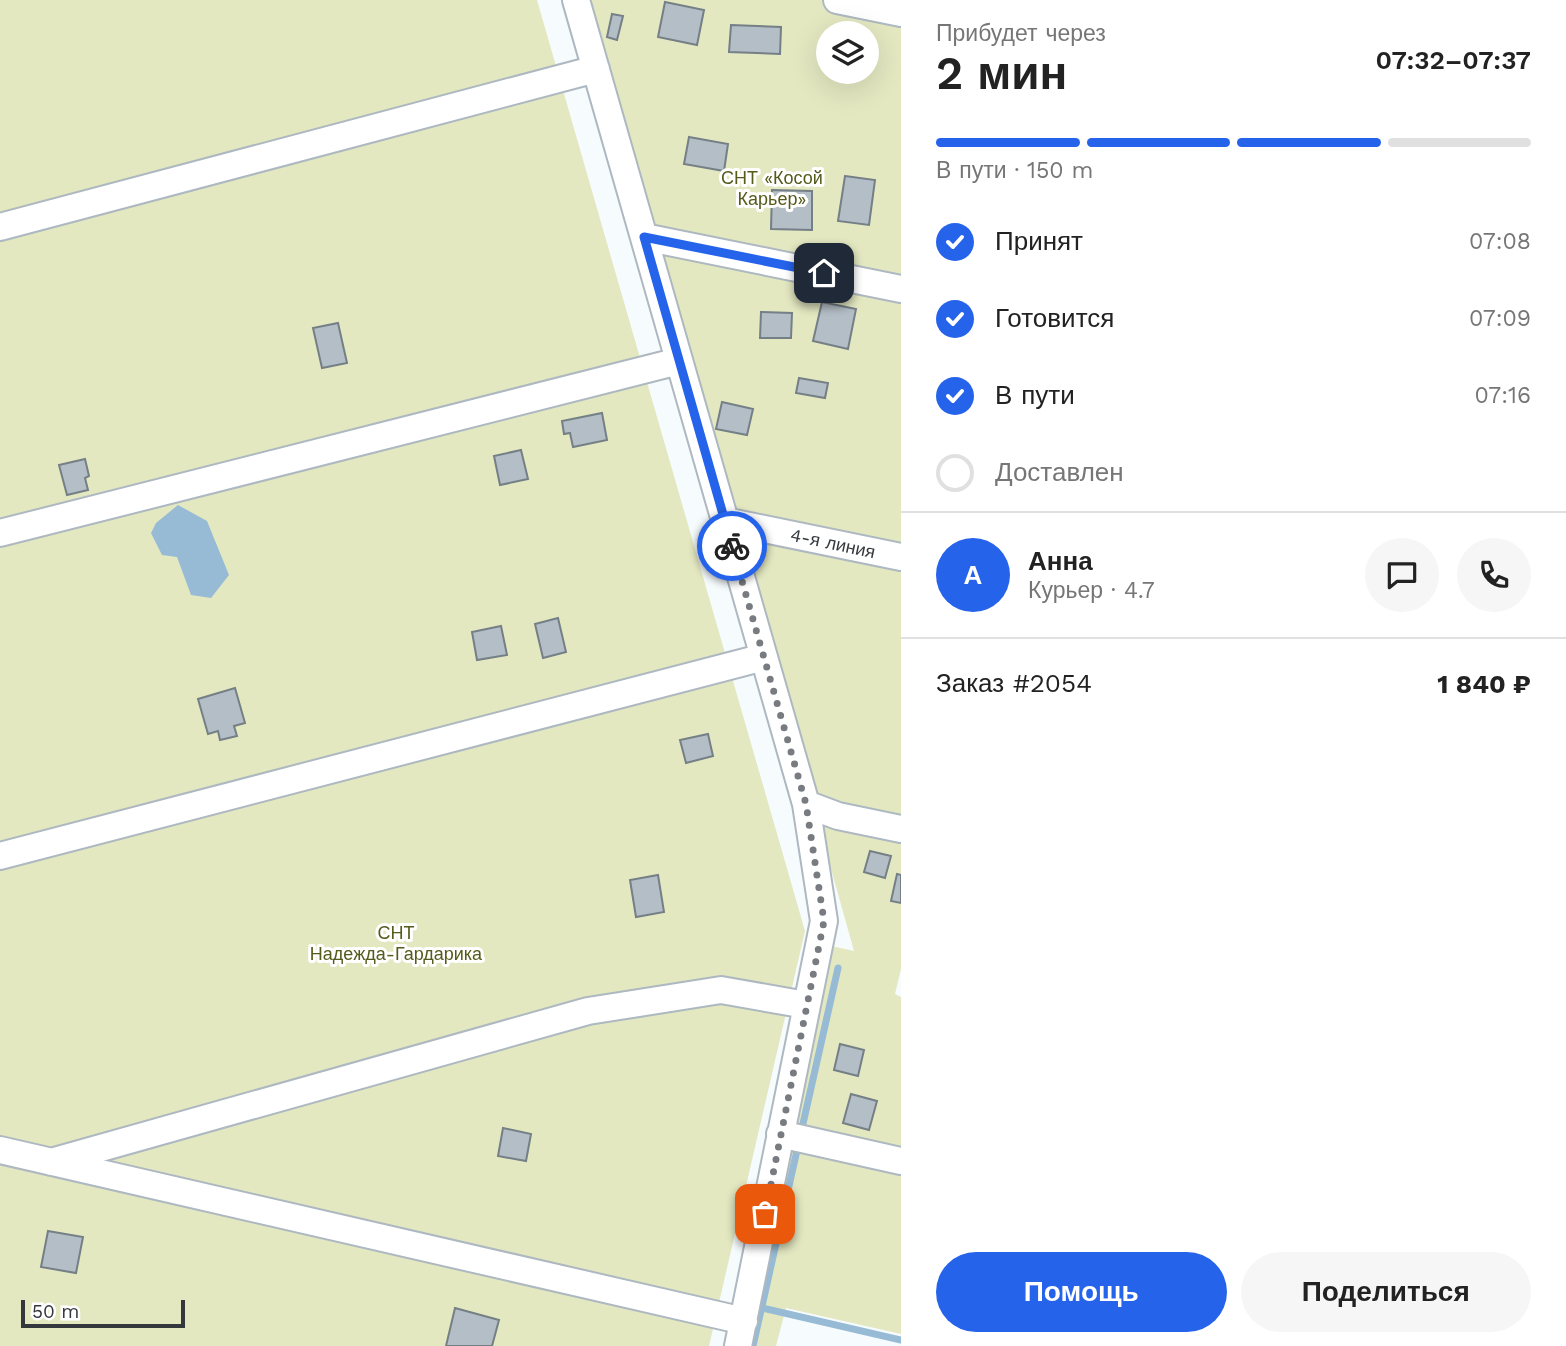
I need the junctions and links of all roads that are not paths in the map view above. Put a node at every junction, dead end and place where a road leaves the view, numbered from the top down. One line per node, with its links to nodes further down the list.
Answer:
1 (576, 0): 4 (street)
2 (837, 0): 3 (street)
3 (901, 13)
4 (596, 69): 5 (street); 6 (street)
5 (0, 227)
6 (644, 237): 7 (street); 8 (street)
7 (901, 289)
8 (679, 361): 9 (street); 10 (street)
9 (725, 521): 11 (street, 4-я линия); 12 (street)
10 (0, 533)
11 (901, 557)
12 (764, 657): 13 (street); 15 (street)
13 (806, 804): 14 (street); 16 (street)
14 (901, 829)
15 (0, 856)
16 (806, 1005): 17 (street); 20 (street)
17 (780, 1133): 19 (street); 21 (street)
18 (0, 1150): 20 (street)
19 (901, 1161)
20 (51, 1162): 21 (street)
21 (741, 1333)

